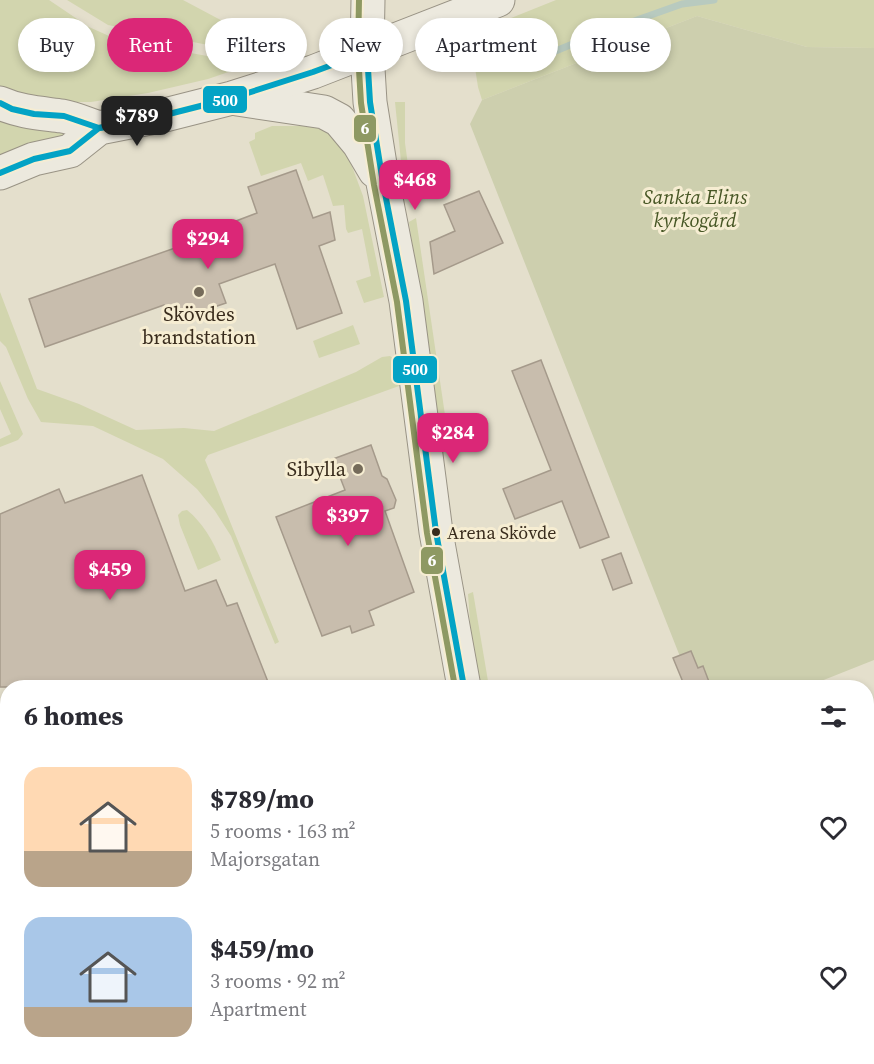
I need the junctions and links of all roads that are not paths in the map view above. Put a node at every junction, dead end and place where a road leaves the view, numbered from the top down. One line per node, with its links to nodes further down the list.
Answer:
1 (368, 0): 3 (main road)
2 (498, 0): 4 (main road)
3 (368, 18)
4 (403, 38)
5 (319, 70): 7 (main road)
6 (368, 72): 11 (main road)
7 (232, 98): 9 (main road); 11 (main road)
8 (0, 103): 9 (main road)
9 (99, 128): 10 (main road)
10 (0, 173)
11 (383, 183): 12 (main road)
12 (463, 680)

